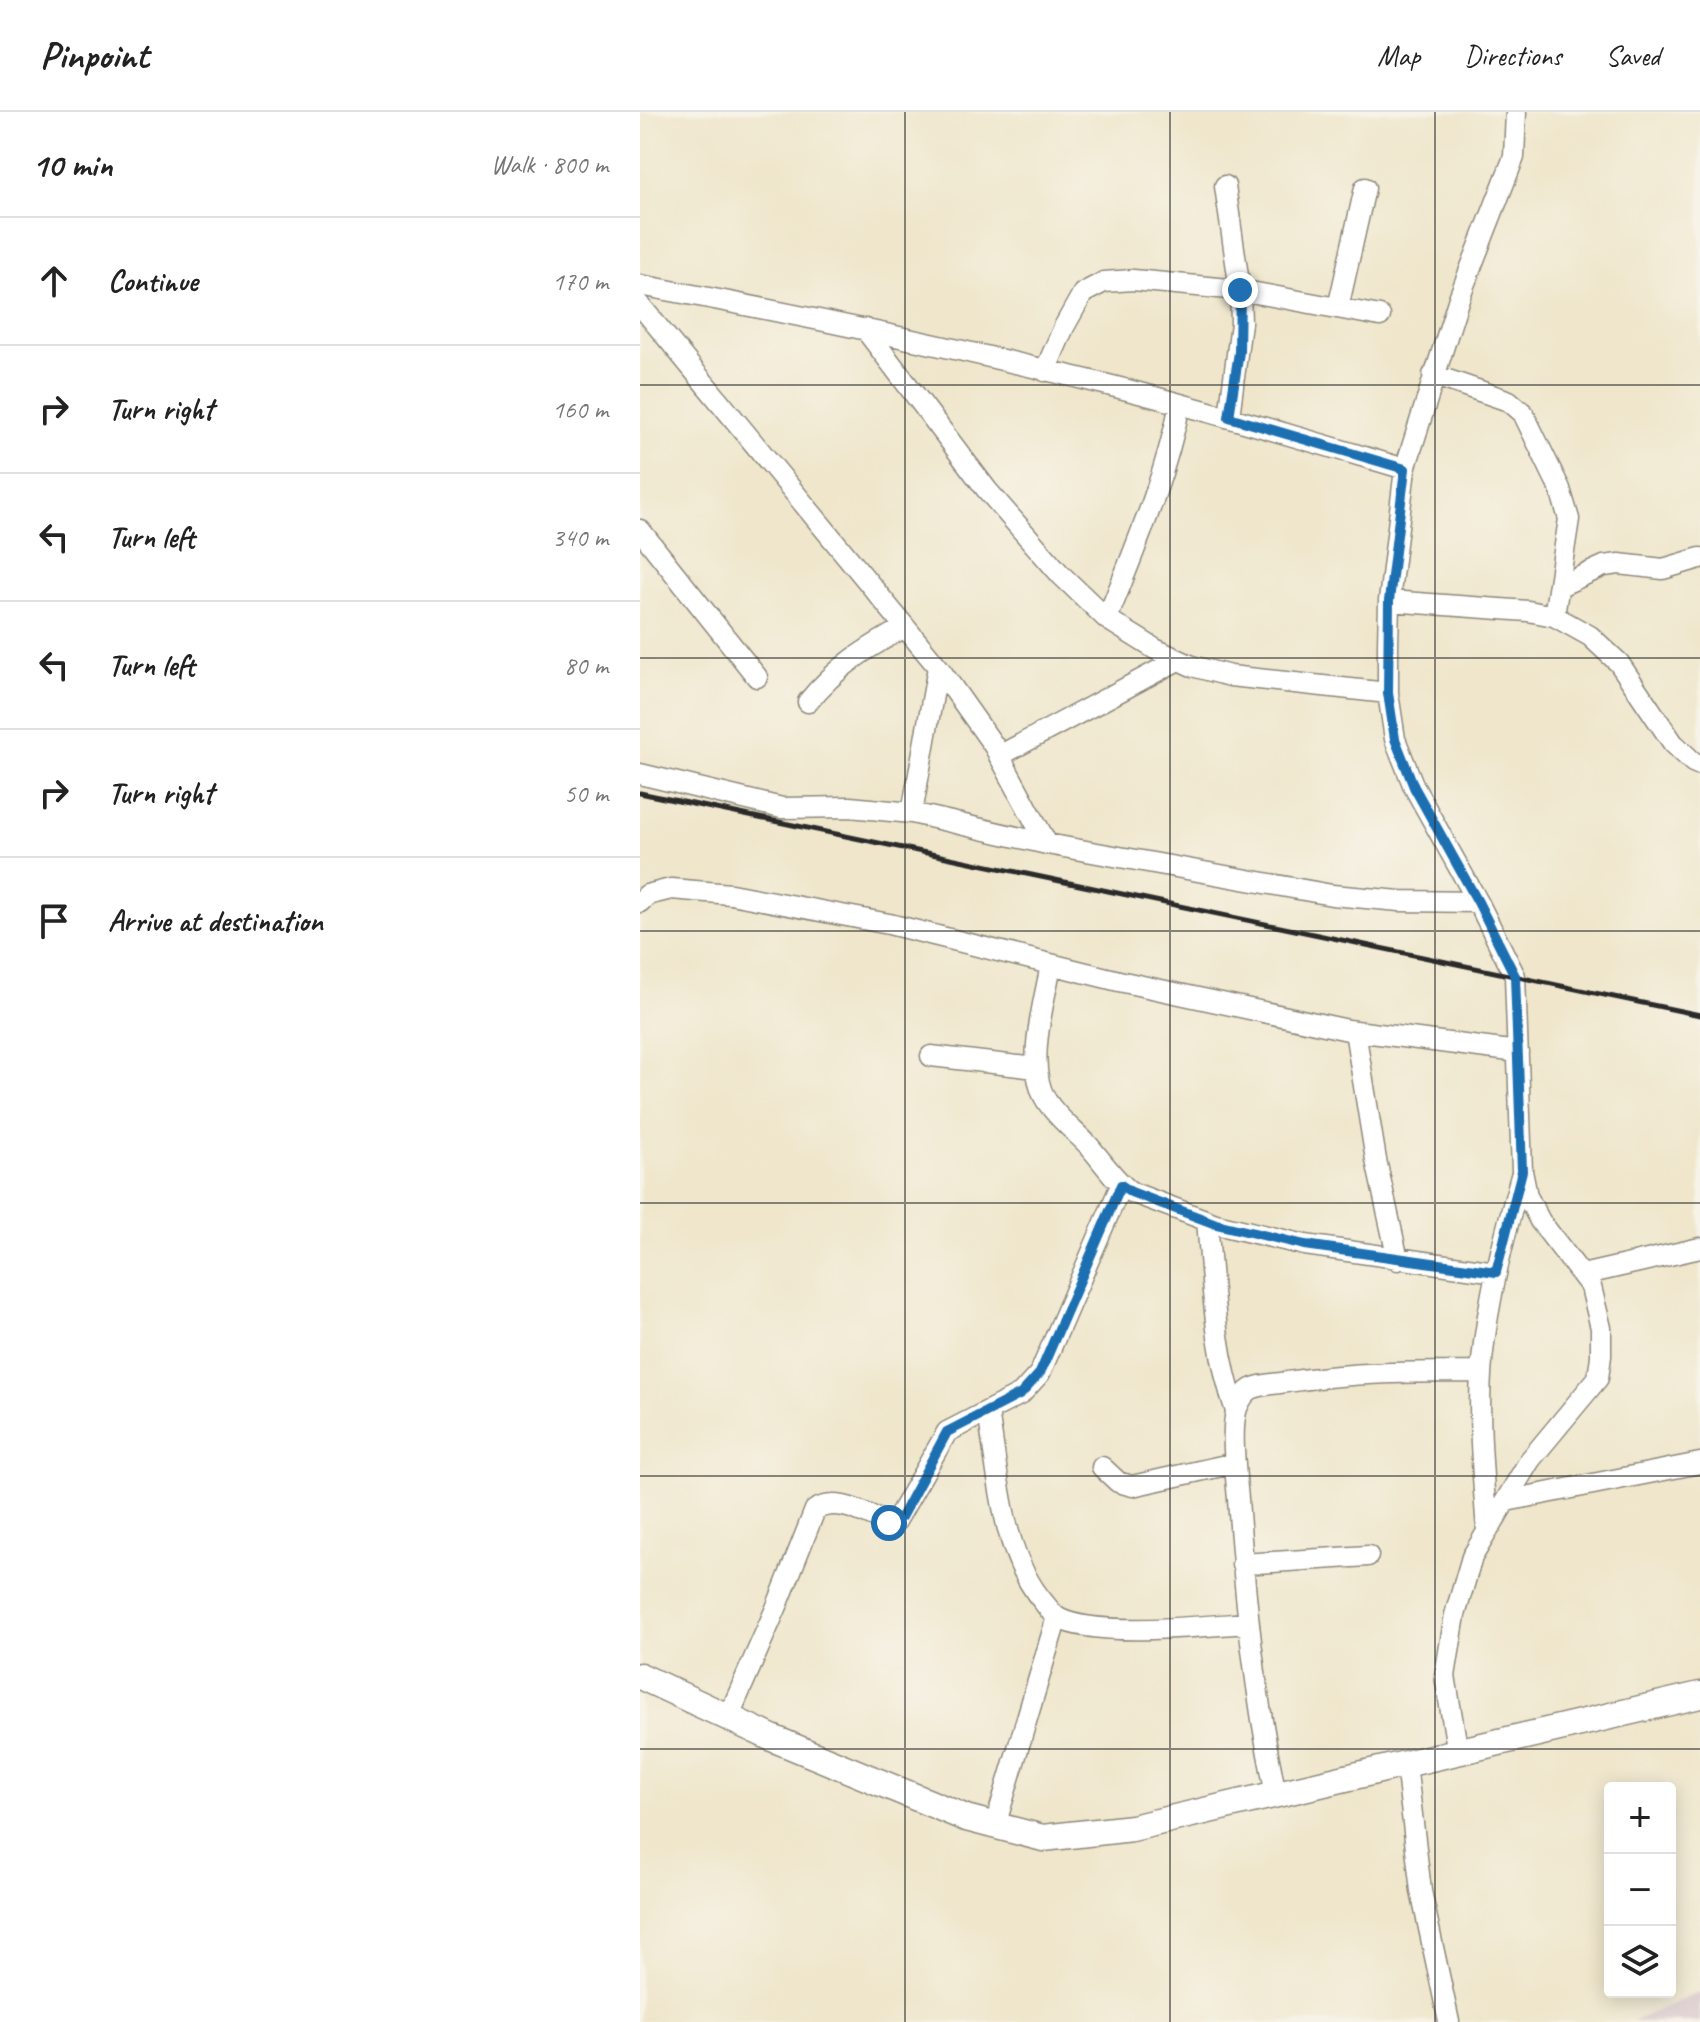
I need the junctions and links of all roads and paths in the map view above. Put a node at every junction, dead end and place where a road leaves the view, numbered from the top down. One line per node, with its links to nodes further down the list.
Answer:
1 (1516, 112): 11 (street)
2 (1225, 186): 5 (street)
3 (1365, 188): 7 (street)
4 (640, 285): 9 (street)
5 (1240, 290): 7 (street); 10 (street); 13 (street)
6 (640, 305): 21 (street)
7 (1338, 308): 8 (street)
8 (1380, 316)
9 (865, 329): 10 (street); 20 (street)
10 (1045, 371): 12 (street)
11 (1433, 375): 14 (street); 17 (street)
12 (1180, 404): 13 (street); 20 (street)
13 (1229, 417): 14 (street)
14 (1405, 469): 18 (street)
15 (640, 530): 24 (street)
16 (1700, 558): 17 (street)
17 (1560, 586): 19 (street)
18 (1389, 601): 19 (street); 25 (street)
19 (1554, 616): 28 (street)
20 (1107, 619): 22 (street)
21 (905, 627): 23 (street); 26 (street)
22 (1178, 660): 25 (street); 27 (street)
23 (938, 667): 27 (street); 30 (street)
24 (757, 677)
25 (1388, 693): 33 (street)
26 (808, 702)
27 (999, 756): 31 (street)
28 (1700, 765)
29 (640, 774): 30 (street)
30 (912, 813): 31 (street)
31 (1047, 844): 33 (street)
32 (640, 902): 34 (street)
33 (1478, 902): 36 (street)
34 (1051, 965): 35 (street); 38 (street)
35 (1355, 1031): 36 (street); 43 (street)
36 (1518, 1052): 39 (street)
37 (931, 1056): 38 (street)
38 (1036, 1068): 40 (street)
39 (1522, 1171): 44 (street); 45 (street)
40 (1121, 1185): 41 (street); 48 (street)
41 (1207, 1221): 43 (street); 47 (street)
42 (1700, 1248): 45 (street)
43 (1398, 1260): 44 (street)
44 (1496, 1272): 46 (street)
45 (1582, 1275): 52 (street)
46 (1481, 1372): 47 (street); 53 (street)
47 (1236, 1411): 49 (street)
48 (988, 1412): 56 (street); 60 (street)
49 (1235, 1463): 51 (street); 55 (street)
50 (1700, 1463): 52 (street)
51 (1102, 1467)
52 (1506, 1501): 53 (street)
53 (1487, 1531): 61 (street)
54 (1368, 1556): 55 (street)
55 (1242, 1564): 57 (street)
56 (1057, 1617): 57 (street); 64 (street)
57 (1248, 1623): 63 (street)
58 (640, 1676): 60 (main road)
59 (1700, 1695): 61 (main road)
60 (728, 1718): 64 (main road)
61 (1458, 1753): 62 (main road)
62 (1406, 1764): 63 (main road); 65 (street)
63 (1276, 1794): 64 (main road)
64 (995, 1826)
65 (1449, 2022)

